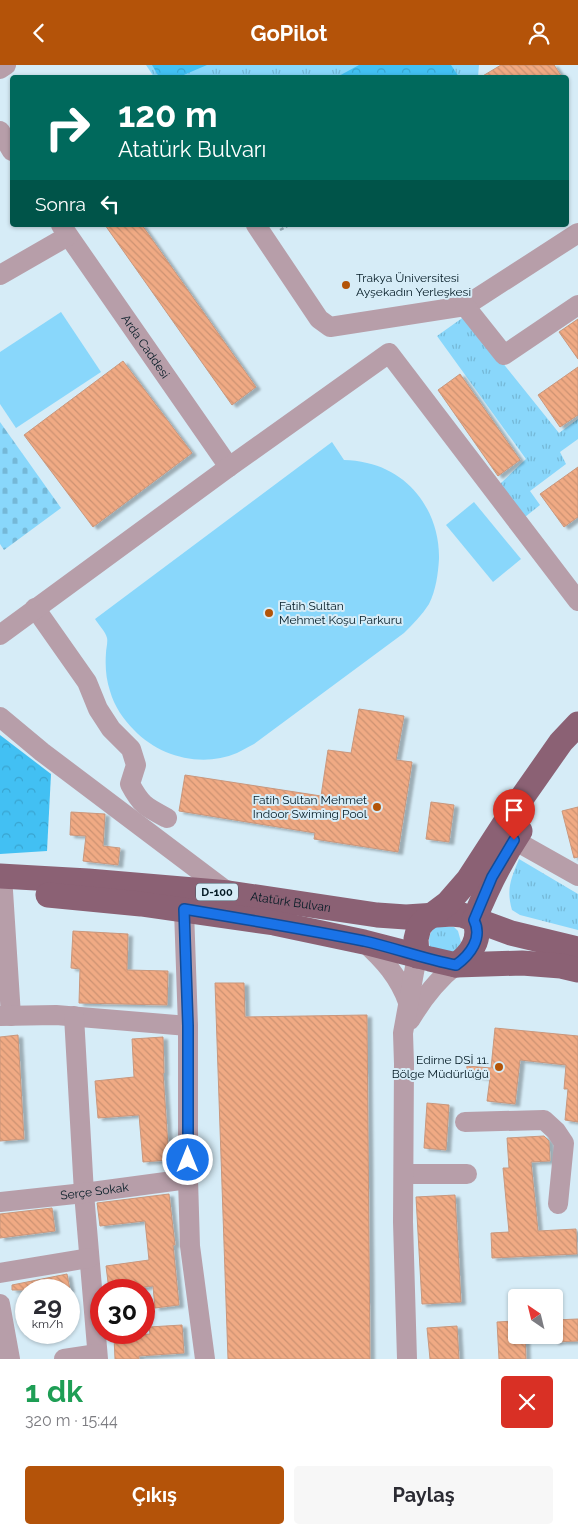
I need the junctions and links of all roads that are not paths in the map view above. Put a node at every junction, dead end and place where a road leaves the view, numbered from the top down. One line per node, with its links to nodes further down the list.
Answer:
1 (6, 65): 2 (street)
2 (0, 69)
3 (0, 131): 4 (street)
4 (10, 148)
5 (257, 227): 10 (street)
6 (64, 230): 8 (street); 11 (street, Arda Caddesi)
7 (578, 233): 10 (street)
8 (0, 275)
9 (578, 305): 10 (street)
10 (465, 306)
11 (229, 467): 12 (street); 13 (street)
12 (578, 601)
13 (35, 608): 14 (street); 18 (street)
14 (0, 635)
15 (0, 717): 22 (street)
16 (578, 724): 24 (main road)
17 (578, 747): 19 (main road)
18 (167, 817)
19 (514, 840): 20 (street); 25 (main road)
20 (578, 877)
21 (1, 886): 22 (main road, Atatürk Bulvarı / D-100); 23 (main road, Atatürk Bulvarı / D-100); 32 (street)
22 (229, 893): 24 (main road, Atatürk Bulvarı / D-100)
23 (184, 909): 26 (main road, Atatürk Bulvarı / D-100); 34 (street)
24 (432, 916): 25 (main road, Atatürk Bulvarı / D-100); 28 (main road)
25 (474, 920): 27 (main road, Atatürk Bulvarı / D-100); 29 (main road)
26 (364, 941): 28 (main road, Atatürk Bulvarı / D-100); 31 (street)
27 (578, 949)
28 (417, 956): 29 (main road, Atatürk Bulvarı / D-100); 31 (street)
29 (456, 965): 30 (main road, Atatürk Bulvarı / D-100); 35 (street)
30 (578, 970)
31 (408, 1002): 35 (street)
32 (6, 1016): 33 (street)
33 (74, 1016): 34 (street); 41 (street)
34 (188, 1026): 40 (street)
35 (403, 1033): 38 (street)
36 (465, 1122): 37 (street)
37 (571, 1144): 43 (street)
38 (404, 1174): 39 (street); 51 (street)
39 (467, 1174)
40 (188, 1179): 41 (street, Serçe Sokak); 50 (street)
41 (84, 1193): 42 (street, Serçe Sokak); 44 (street)
42 (0, 1202)
43 (558, 1204)
44 (89, 1258): 45 (street); 47 (street)
45 (0, 1273)
46 (0, 1304): 48 (street)
47 (98, 1356): 49 (street)
48 (10, 1359)
49 (64, 1359)
50 (205, 1359)
51 (407, 1359)

